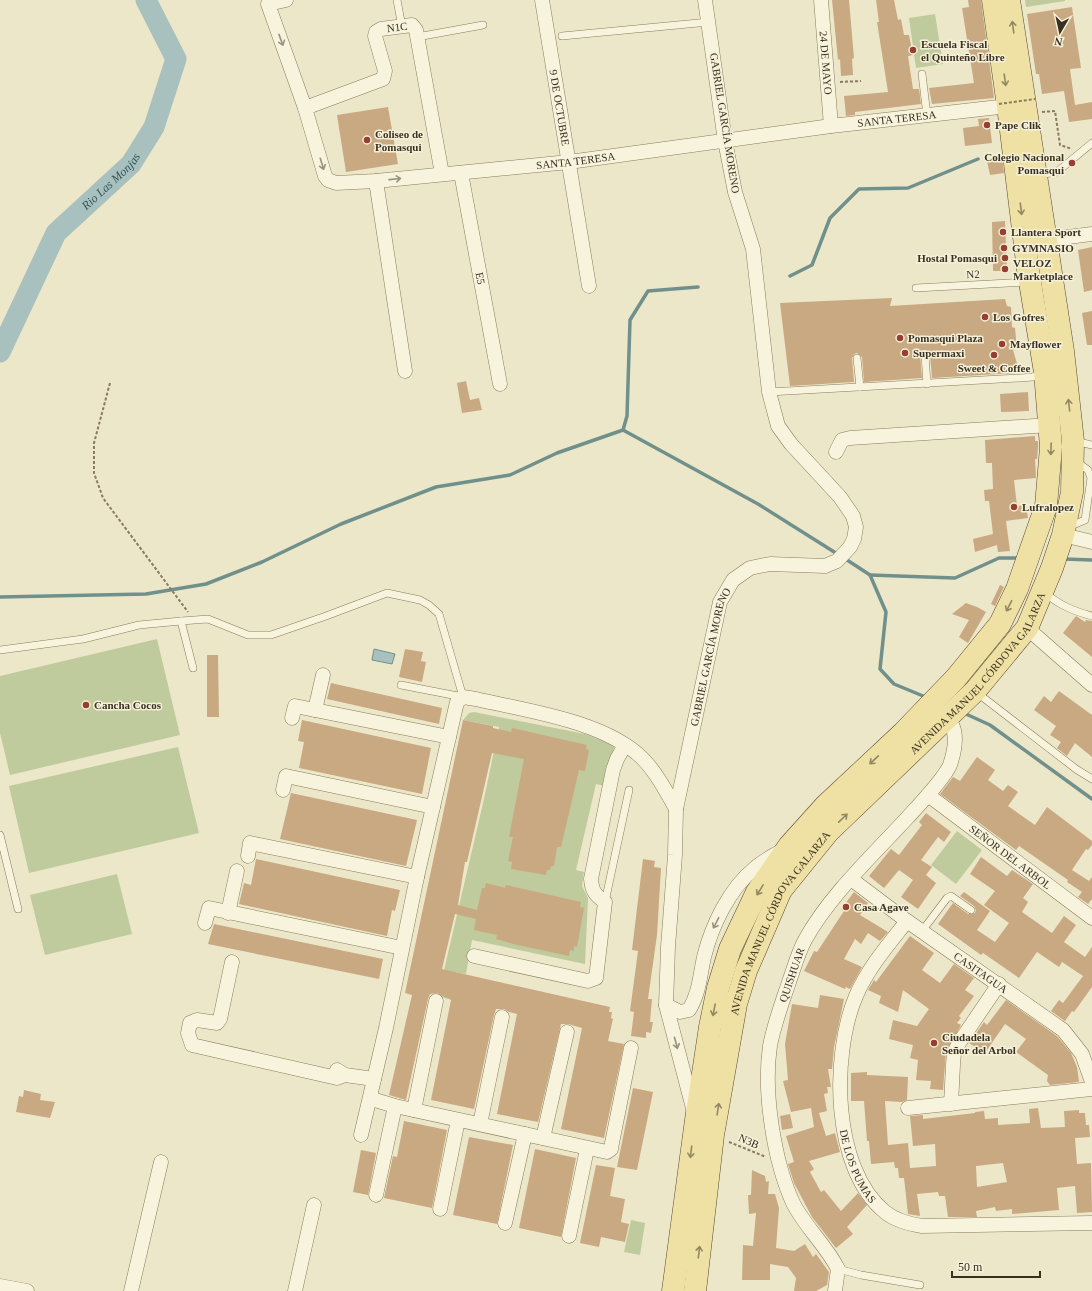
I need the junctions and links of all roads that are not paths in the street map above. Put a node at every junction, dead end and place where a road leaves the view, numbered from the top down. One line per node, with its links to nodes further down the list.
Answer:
1 (286, 0): 15 (street, SANTA TERESA, one-way to 15)
2 (397, 0): 10 (lane)
3 (542, 0): 20 (street, 9 DE OCTUBRE)
4 (705, 0): 8 (street, GABRIEL GARCÍA MORENO)
5 (821, 0): 17 (street, 24 DE MAYO)
6 (993, 0): 14 (main road, AVENIDA MANUEL CÓRDOVA GALARZA, one-way to 14)
7 (1009, 0): 23 (main road, AVENIDA MANUEL CÓRDOVA GALARZA, one-way to 7)
8 (709, 22): 12 (lane); 18 (street, GABRIEL GARCÍA MORENO)
9 (483, 25): 11 (lane)
10 (402, 27): 11 (street, N1C); 15 (street, N1C)
11 (417, 33): 22 (street)
12 (562, 36)
13 (922, 74): 16 (lane)
14 (1004, 105): 16 (street, SANTA TERESA); 27 (main road, AVENIDA MANUEL CÓRDOVA GALARZA, one-way to 27)
15 (305, 108): 24 (street, SANTA TERESA, one-way to 24)
16 (927, 115): 17 (street, SANTA TERESA)
17 (831, 126): 18 (street, SANTA TERESA)
18 (725, 141): 20 (street, SANTA TERESA); 37 (street, GABRIEL GARCÍA MORENO)
19 (1092, 143): 23 (lane)
20 (569, 162): 21 (street, SANTA TERESA); 28 (street, 9 DE OCTUBRE)
21 (461, 173): 22 (street, SANTA TERESA); 34 (street, E5)
22 (442, 174): 24 (street, SANTA TERESA, one-way to 22)
23 (1035, 175): 26 (main road, AVENIDA MANUEL CÓRDOVA GALARZA)
24 (376, 181): 32 (street)
25 (1092, 234): 26 (street)
26 (1045, 240): 39 (main road, AVENIDA MANUEL CÓRDOVA GALARZA, one-way to 26)
27 (1031, 282): 29 (lane, N2); 33 (main road, AVENIDA MANUEL CÓRDOVA GALARZA)
28 (589, 286)
29 (916, 288)
30 (925, 355): 35 (lane)
31 (857, 358): 36 (lane)
32 (405, 371)
33 (1045, 372): 35 (lane); 38 (main road, AVENIDA MANUEL CÓRDOVA GALARZA)
34 (500, 384)
35 (927, 384): 36 (lane)
36 (860, 387): 37 (lane)
37 (769, 392): 65 (street, GABRIEL GARCÍA MORENO)
38 (1050, 425): 40 (street); 55 (main road, AVENIDA MANUEL CÓRDOVA GALARZA, one-way to 55)
39 (1079, 448): 41 (main road, AVENIDA MANUEL CÓRDOVA GALARZA)
40 (836, 452)
41 (1063, 532): 42 (street); 43 (main road, AVENIDA MANUEL CÓRDOVA GALARZA)
42 (1092, 542)
43 (1043, 591): 44 (lane); 46 (main road, AVENIDA MANUEL CÓRDOVA GALARZA)
44 (1092, 616)
45 (181, 621): 47 (lane); 48 (lane); 53 (lane)
46 (1027, 628): 51 (street); 52 (main road, AVENIDA MANUEL CÓRDOVA GALARZA)
47 (0, 650)
48 (193, 668)
49 (323, 675): 54 (street)
50 (401, 685): 53 (lane)
51 (1092, 686)
52 (975, 691): 55 (main road, AVENIDA MANUEL CÓRDOVA GALARZA); 60 (lane)
53 (463, 697): 57 (street); 59 (street)
54 (315, 710): 56 (street); 57 (street)
55 (938, 712): 58 (main road, AVENIDA MANUEL CÓRDOVA GALARZA); 63 (street, QUISHUAR)
56 (292, 718)
57 (449, 737): 64 (street)
58 (909, 740): 67 (main road, AVENIDA MANUEL CÓRDOVA GALARZA, one-way to 67); 118 (main road, AVENIDA MANUEL CÓRDOVA GALARZA, one-way to 58)
59 (625, 745): 65 (street); 72 (street)
60 (1092, 779)
61 (283, 790): 64 (street)
62 (629, 790): 72 (lane)
63 (928, 796): 71 (street, QUISHUAR); 76 (street, SEÑOR DEL ARBOL)
64 (433, 807): 70 (street)
65 (676, 808): 85 (street, GABRIEL GARCÍA MORENO)
66 (0, 836): 73 (lane)
67 (789, 846): 85 (street, one-way to 85); 98 (main road, AVENIDA MANUEL CÓRDOVA GALARZA, one-way to 98)
68 (248, 856): 70 (street)
69 (237, 871): 75 (street)
70 (417, 878): 80 (street)
71 (851, 879): 77 (street, CASITAGUA); 111 (street, QUISHUAR)
72 (605, 902): 81 (street)
73 (18, 909)
74 (971, 910): 79 (lane)
75 (228, 913): 78 (street); 80 (street)
76 (1092, 918)
77 (907, 922): 79 (street, CASITAGUA); 109 (street, DE LOS PUMAS)
78 (205, 923)
79 (922, 931): 83 (street, CASITAGUA)
80 (402, 948): 89 (street)
81 (474, 956)
82 (232, 962): 89 (street)
83 (999, 984): 90 (street, CASITAGUA); 93 (street)
84 (436, 1001): 96 (street)
85 (666, 1005): 98 (street, GABRIEL GARCÍA MORENO, one-way to 98)
86 (502, 1017): 99 (street)
87 (567, 1032): 102 (street)
88 (631, 1048): 103 (street)
89 (374, 1079): 92 (street)
90 (1092, 1082)
91 (1092, 1089): 93 (street)
92 (371, 1096): 94 (street); 101 (street)
93 (951, 1104): 95 (street)
94 (395, 1106): 96 (street); 105 (street)
95 (908, 1108)
96 (414, 1110): 97 (street)
97 (458, 1120): 99 (street); 107 (street)
98 (696, 1120): 117 (main road, AVENIDA MANUEL CÓRDOVA GALARZA, one-way to 117)
99 (480, 1124): 100 (street)
100 (525, 1134): 102 (street); 108 (street)
101 (361, 1135)
102 (543, 1138): 103 (street)
103 (587, 1149): 110 (street)
104 (161, 1162): 115 (street)
105 (376, 1195)
106 (314, 1205): 116 (street)
107 (440, 1209)
108 (505, 1223)
109 (1092, 1223)
110 (569, 1236)
111 (838, 1269): 112 (lane); 119 (street)
112 (920, 1285)
113 (0, 1286): 114 (street)
114 (27, 1291)
115 (131, 1291)
116 (295, 1291)
117 (673, 1291)
118 (695, 1291)
119 (835, 1291)

